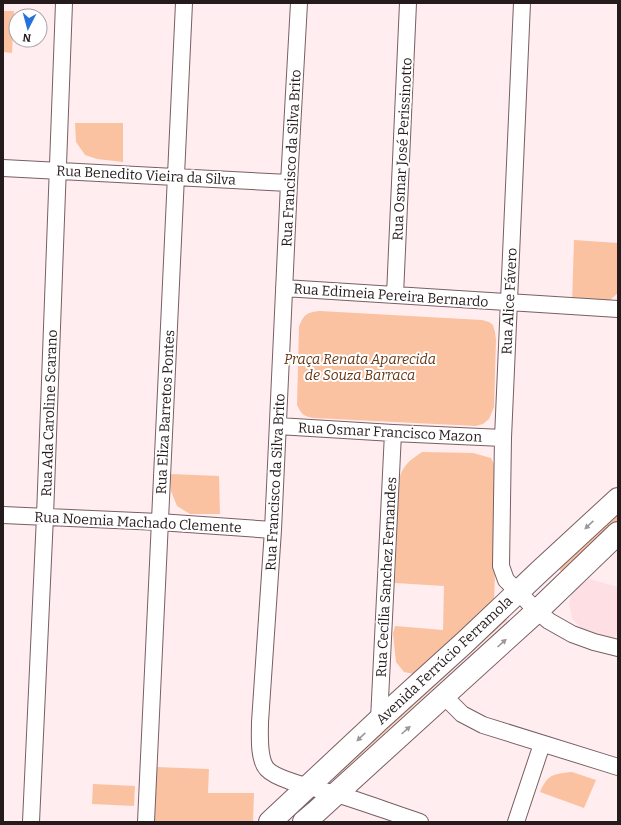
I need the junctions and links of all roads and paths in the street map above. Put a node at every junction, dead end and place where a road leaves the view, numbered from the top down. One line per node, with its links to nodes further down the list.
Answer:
1 (64, 3): 7 (street, Rua Ada Caroline Scarano)
2 (184, 3): 8 (street, Rua Eliza Barretos Pontes)
3 (299, 3): 9 (street, Rua Francisco da Silva Brito)
4 (408, 3): 11 (street, Rua Osmar José Perissinotto)
5 (522, 3): 12 (street, Rua Alice Fávero)
6 (3, 168): 7 (street, Rua Benedito Vieira da Silva)
7 (58, 171): 8 (street, Rua Benedito Vieira da Silva); 20 (street, Rua Ada Caroline Scarano)
8 (176, 177): 9 (street, Rua Benedito Vieira da Silva); 21 (street, Rua Eliza Barretos Pontes)
9 (289, 183): 10 (street, Rua Francisco da Silva Brito)
10 (284, 288): 11 (street, Rua Edimeia Pereira Bernardo); 14 (street, Rua Francisco da Silva Brito)
11 (395, 295): 12 (street, Rua Edimeia Pereira Bernardo)
12 (510, 303): 13 (street, Rua Edimeia Pereira Bernardo); 16 (street, Rua Alice Fávero)
13 (618, 309)
14 (278, 426): 15 (street, Rua Osmar Francisco Mazon); 22 (street, Rua Francisco da Silva Brito)
15 (393, 433): 16 (street, Rua Osmar Francisco Mazon); 28 (street, Rua Cecília Sanchez Fernandes)
16 (503, 438): 24 (street, Rua Alice Fávero)
17 (618, 486): 18 (street)
18 (618, 499): 24 (street, Avenida Ferrúcio Ferramola, one-way to 24)
19 (3, 515): 20 (street, Rua Noemia Machado Clemente)
20 (45, 516): 21 (street, Rua Noemia Machado Clemente); 33 (street, Rua Ada Caroline Scarano)
21 (160, 522): 22 (street, Rua Noemia Machado Clemente); 34 (street, Rua Eliza Barretos Pontes)
22 (273, 530): 31 (street, Rua Francisco da Silva Brito)
23 (618, 533): 25 (street, Avenida Ferrúcio Ferramola)
24 (518, 592): 25 (street, Rua Alice Fávero); 28 (street, Avenida Ferrúcio Ferramola)
25 (537, 611): 26 (street, Rua Alice Fávero); 27 (street, Avenida Ferrúcio Ferramola, one-way to 25)
26 (618, 648)
27 (444, 696): 29 (street); 32 (street, Avenida Ferrúcio Ferramola, one-way to 27)
28 (378, 720): 31 (street, Avenida Ferrúcio Ferramola, one-way to 31)
29 (542, 744): 30 (street); 38 (street)
30 (618, 767)
31 (309, 786): 32 (street); 35 (street, Avenida Ferrúcio Ferramola)
32 (336, 794): 36 (street, Avenida Ferrúcio Ferramola); 37 (street)
33 (31, 822)
34 (146, 822)
35 (270, 822)
36 (304, 822)
37 (420, 822)
38 (516, 822)

